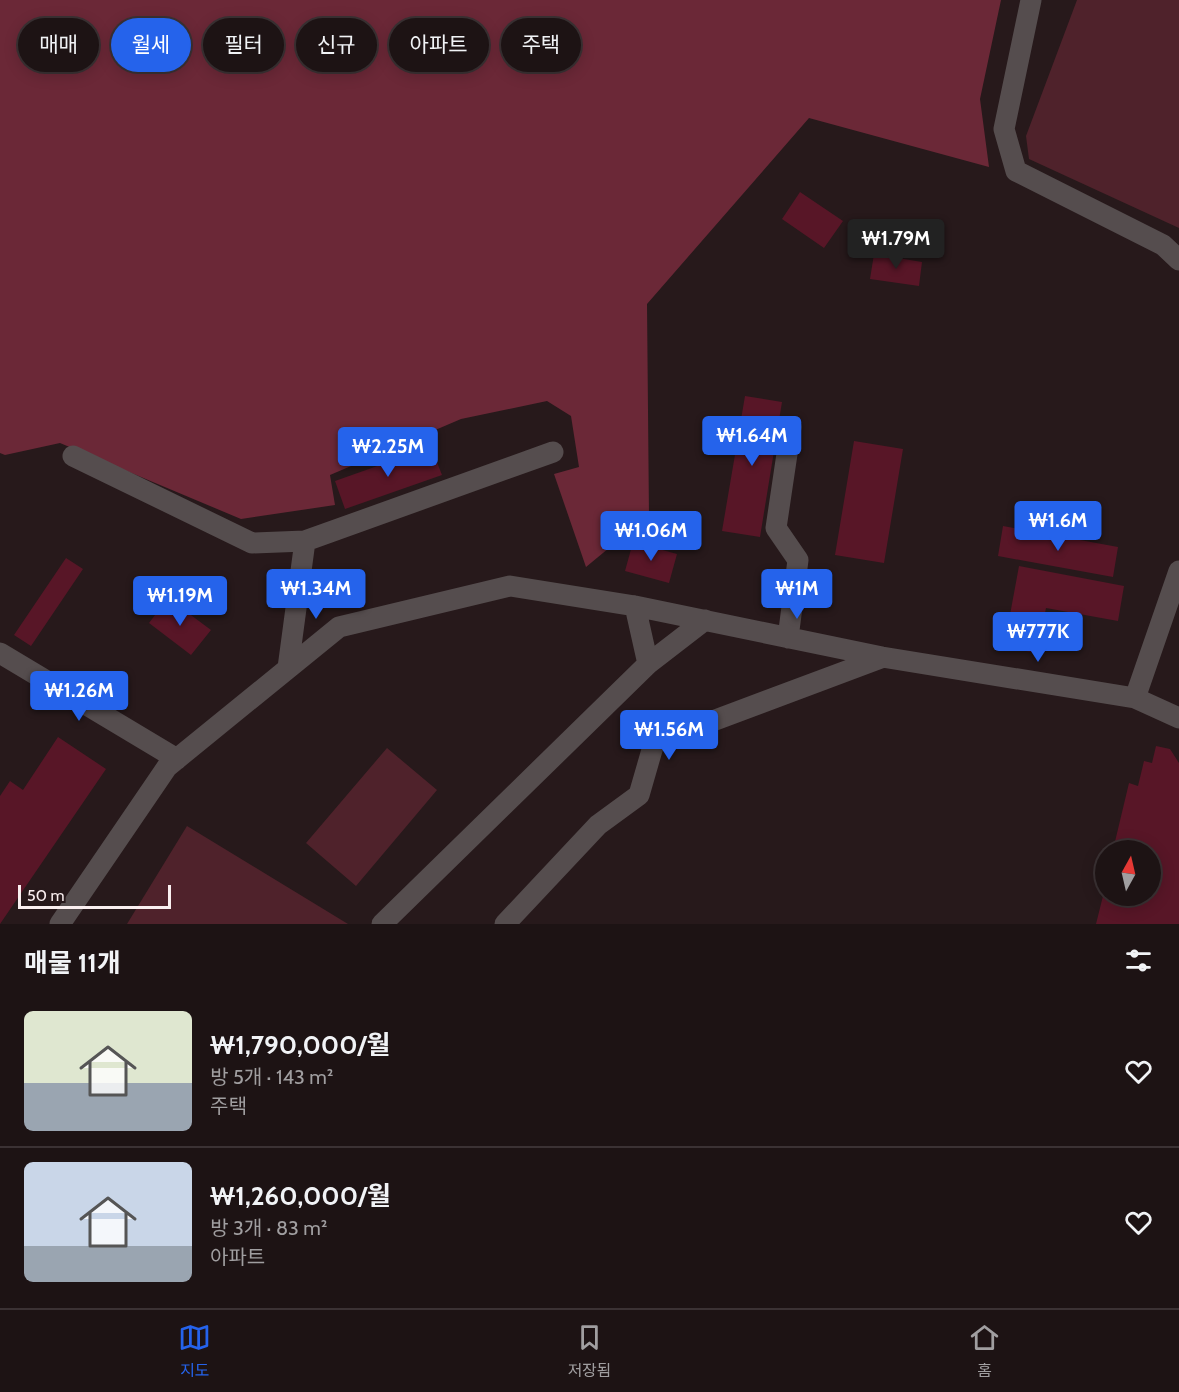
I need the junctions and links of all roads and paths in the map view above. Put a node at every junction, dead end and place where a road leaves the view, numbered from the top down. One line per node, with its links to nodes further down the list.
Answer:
1 (1031, 0): 2 (street)
2 (1179, 260)
3 (791, 428): 10 (street)
4 (553, 452): 6 (street)
5 (73, 456): 6 (street)
6 (305, 541): 14 (street)
7 (1179, 571): 15 (street)
8 (635, 606): 9 (street); 13 (street); 14 (street)
9 (705, 620): 10 (street); 13 (street)
10 (788, 638): 12 (street)
11 (0, 653): 17 (street)
12 (882, 657): 15 (street); 20 (street)
13 (648, 664): 19 (street)
14 (288, 668): 17 (street)
15 (1135, 698): 16 (street)
16 (1179, 718)
17 (177, 759): 18 (street)
18 (60, 924)
19 (382, 924)
20 (505, 924)

